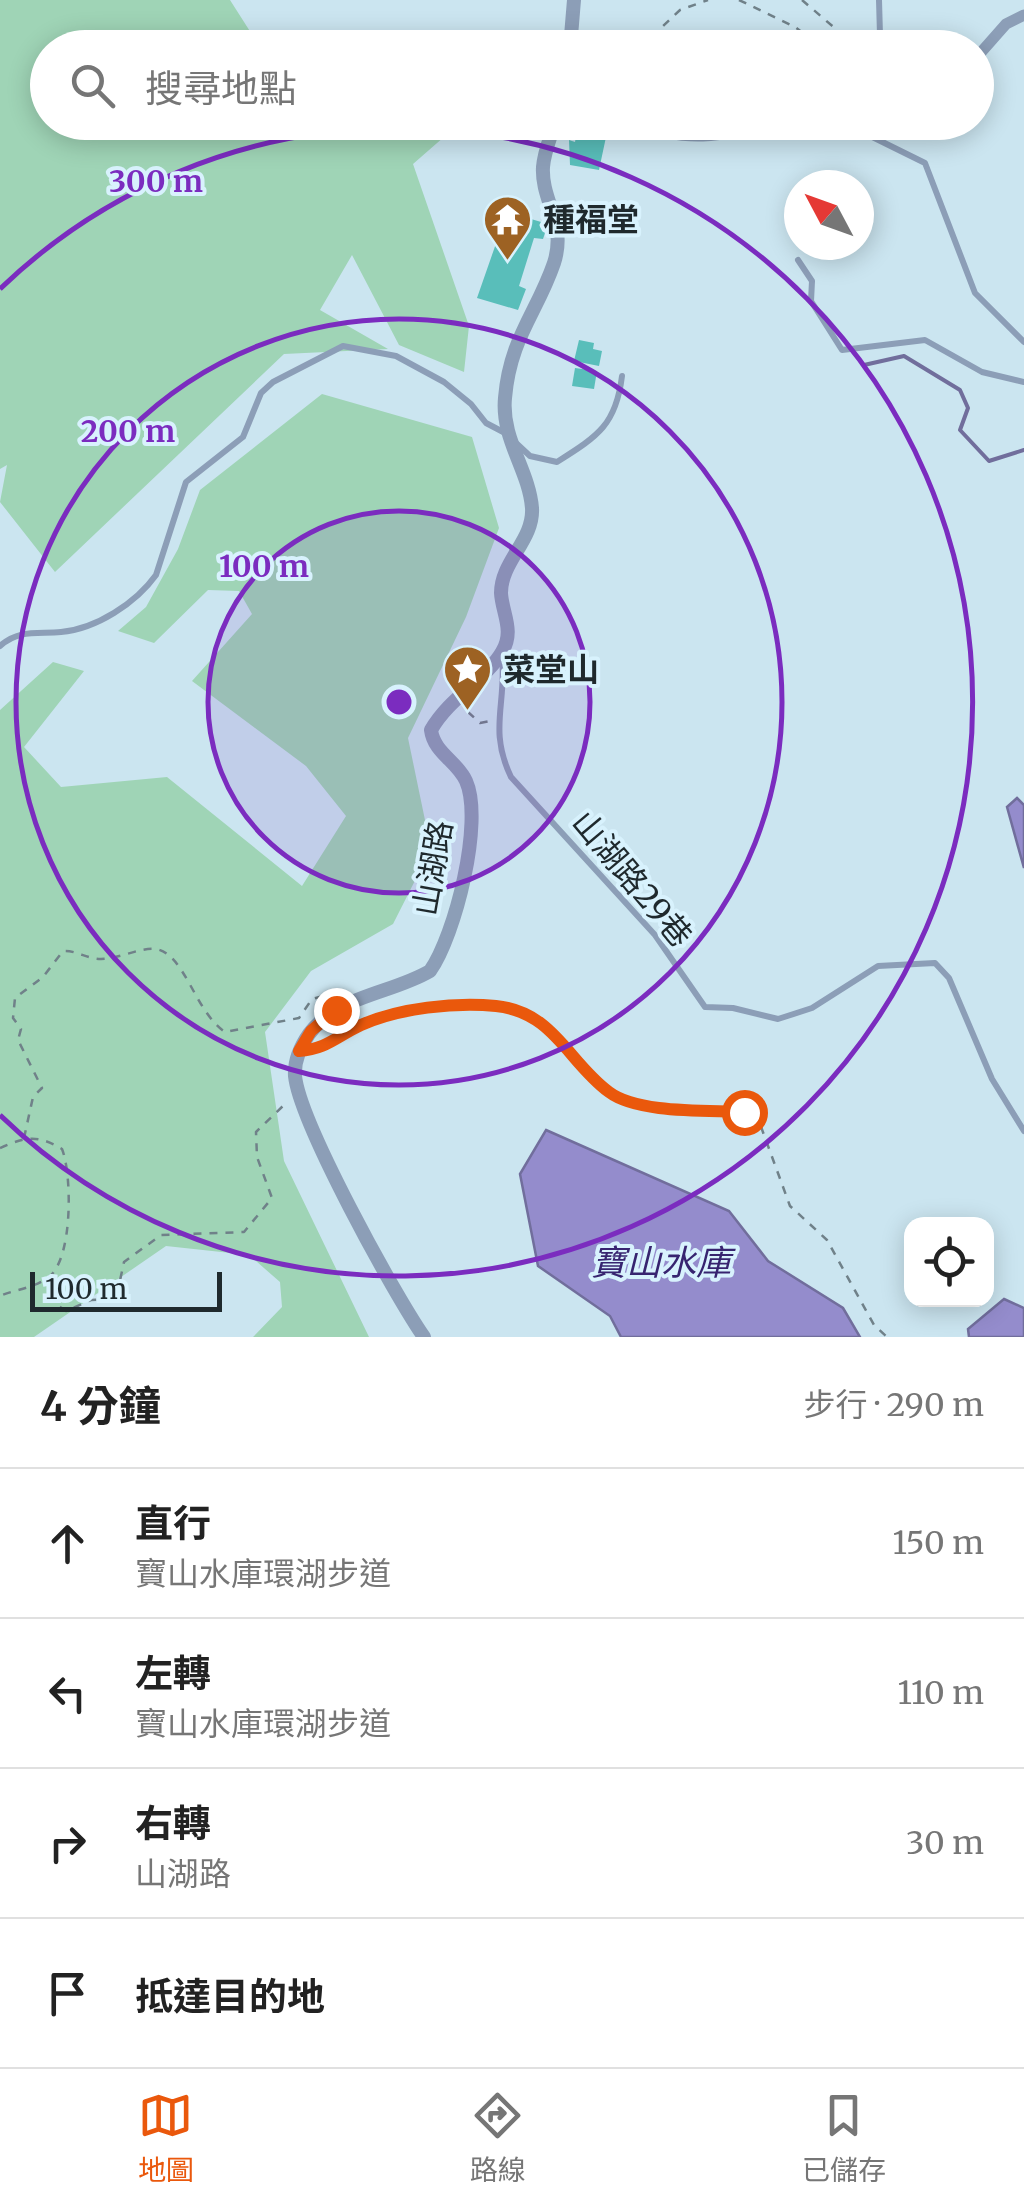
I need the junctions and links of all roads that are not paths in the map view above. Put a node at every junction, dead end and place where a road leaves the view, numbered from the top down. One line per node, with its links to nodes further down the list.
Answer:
1 (574, 0): 4 (street)
2 (879, 0): 5 (lane)
3 (1024, 15): 6 (street)
4 (572, 30)
5 (880, 30)
6 (994, 38)
7 (550, 140): 13 (street)
8 (878, 140): 10 (lane)
9 (798, 260): 12 (lane)
10 (1024, 342)
11 (622, 376): 13 (lane)
12 (1024, 382)
13 (506, 434): 14 (lane); 15 (street)
14 (0, 646)
15 (502, 654): 16 (lane, 山湖路29巷); 17 (street, 山湖路)
16 (1024, 1131)
17 (424, 1337)

